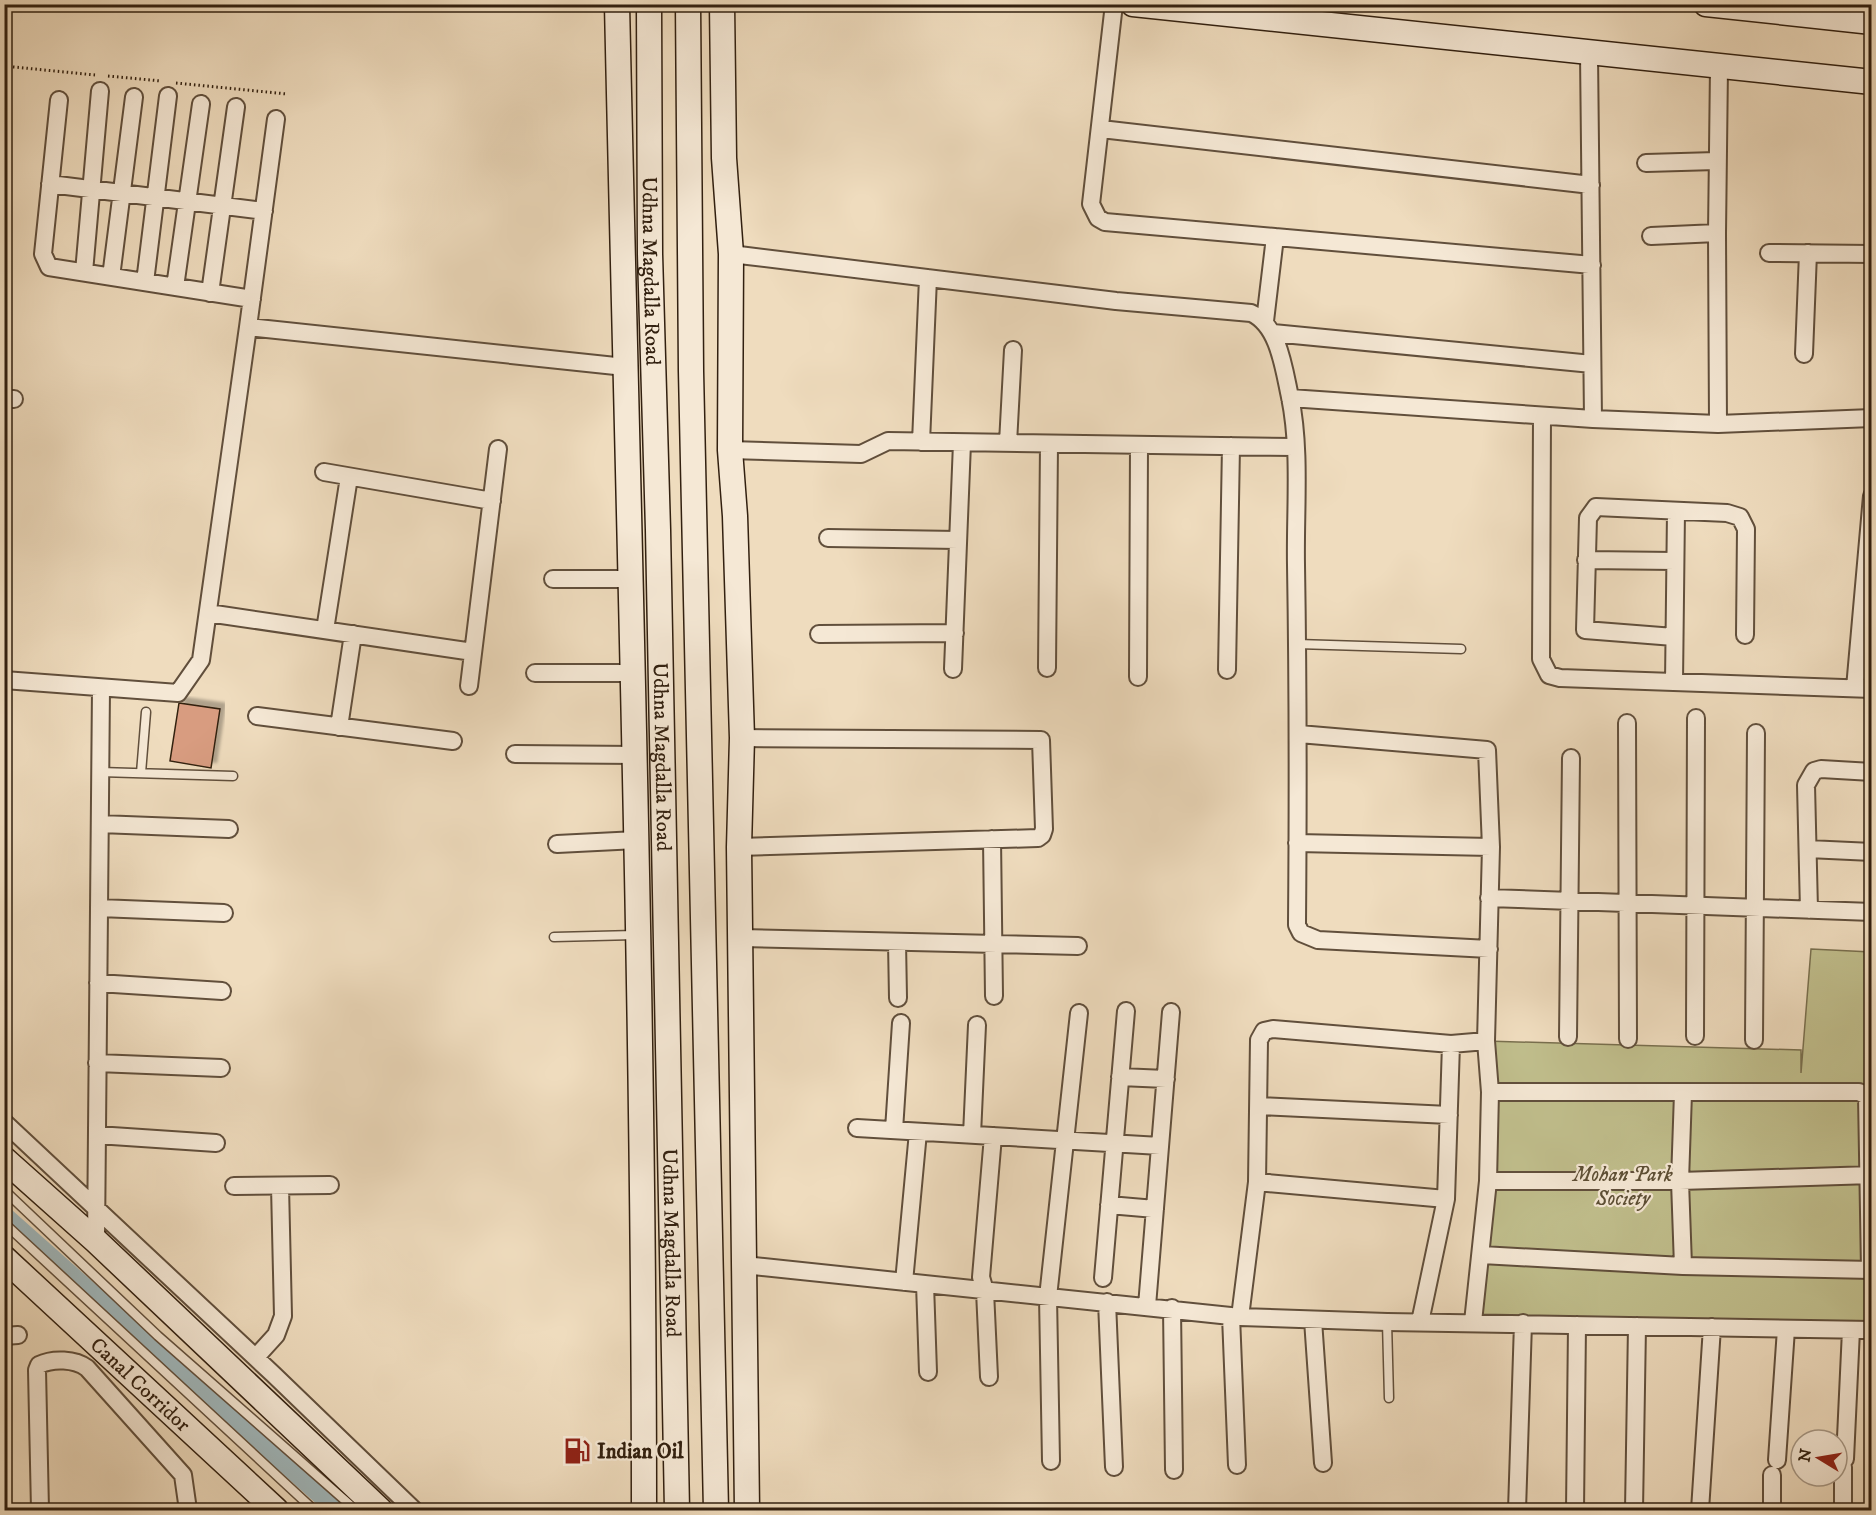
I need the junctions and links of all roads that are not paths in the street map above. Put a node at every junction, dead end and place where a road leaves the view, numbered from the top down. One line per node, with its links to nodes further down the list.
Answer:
1 (617, 4): 51 (street)
2 (649, 4): 233 (street, Udhna Magdalla Road)
3 (688, 4): 234 (street, Udhna Magdalla Road)
4 (722, 4): 36 (street)
5 (1114, 4): 20 (street)
6 (1133, 4): 10 (street)
7 (1706, 4): 8 (street)
8 (1788, 9): 9 (street)
9 (1872, 22)
10 (1589, 54): 11 (street); 24 (street)
11 (1719, 67): 12 (street); 21 (street)
12 (1872, 82)
13 (100, 91): 25 (street)
14 (168, 96): 27 (street)
15 (134, 97): 26 (street)
16 (59, 100): 23 (street)
17 (201, 104): 28 (street)
18 (236, 107): 29 (street)
19 (276, 119): 30 (street)
20 (1101, 129): 24 (street); 33 (street)
21 (1716, 162): 22 (street); 31 (street)
22 (1647, 163)
23 (50, 184): 25 (street); 39 (street)
24 (1591, 185): 38 (street)
25 (91, 189): 26 (street); 39 (street)
26 (122, 193): 27 (street); 40 (street)
27 (156, 197): 28 (street); 42 (street)
28 (187, 201): 29 (street); 43 (street)
29 (222, 206): 30 (street); 44 (street)
30 (264, 211): 45 (street)
31 (1717, 232): 32 (street); 56 (street)
32 (1651, 236)
33 (1275, 237): 38 (street); 47 (street)
34 (1769, 253): 35 (street)
35 (1808, 253): 37 (street); 49 (street)
36 (731, 254): 41 (street); 65 (street)
37 (1872, 254)
38 (1592, 265): 50 (street)
39 (84, 272): 40 (street)
40 (111, 277): 42 (street)
41 (928, 278): 47 (street); 57 (street)
42 (145, 282): 43 (street)
43 (175, 287): 44 (street)
44 (210, 292): 45 (street)
45 (252, 299): 46 (street)
46 (248, 327): 51 (street); 79 (street)
47 (1269, 327): 50 (street); 52 (street)
48 (1013, 350): 59 (street)
49 (1804, 354)
50 (1592, 364): 55 (street)
51 (625, 367): 77 (street)
52 (1290, 398): 53 (street); 63 (street)
53 (1542, 416): 55 (street); 96 (street)
54 (1872, 418): 56 (street)
55 (1593, 419): 56 (street)
56 (1718, 424)
57 (921, 442): 58 (street); 65 (street)
58 (962, 442): 59 (street); 72 (street)
59 (1008, 443): 60 (street)
60 (1049, 444): 61 (street); 89 (street)
61 (1139, 445): 62 (street); 94 (street)
62 (1231, 446): 63 (street); 91 (street)
63 (1294, 447): 86 (street)
64 (498, 449): 69 (street)
65 (730, 450): 107 (street)
66 (324, 472): 67 (street)
67 (349, 477): 69 (street); 80 (street)
68 (1872, 495): 73 (street)
69 (492, 501): 88 (street)
70 (1676, 511): 74 (street); 75 (street); 84 (street)
71 (828, 538): 72 (street)
72 (958, 540): 81 (street)
73 (1870, 540): 78 (street)
74 (1586, 560): 75 (street); 85 (street)
75 (1675, 561): 85 (street)
76 (553, 579): 77 (street)
77 (631, 579): 93 (street)
78 (1868, 604): 99 (street)
79 (208, 613): 80 (street); 98 (street)
80 (325, 630): 82 (street)
81 (955, 633): 83 (street); 90 (street)
82 (353, 634): 88 (street); 104 (street)
83 (819, 634)
84 (1745, 635)
85 (1674, 637): 96 (street)
86 (1297, 644): 87 (lane); 106 (street)
87 (1461, 649)
88 (473, 652): 97 (street)
89 (1047, 668)
90 (954, 669)
91 (1227, 670)
92 (535, 673): 93 (street)
93 (634, 673): 110 (street)
94 (1138, 677)
95 (4, 680): 98 (street)
96 (1674, 682): 99 (street)
97 (469, 686)
98 (101, 688): 112 (street)
99 (1863, 689)
100 (146, 712): 114 (lane)
101 (257, 716): 104 (street)
102 (1696, 717): 129 (street)
103 (1628, 723): 128 (street)
104 (339, 727): 108 (street)
105 (1756, 733): 130 (street)
106 (1299, 734): 120 (street); 123 (street)
107 (742, 738): 118 (street); 122 (street)
108 (453, 741)
109 (515, 754): 110 (street)
110 (636, 755): 119 (street)
111 (1571, 758): 127 (street)
112 (100, 772): 114 (lane); 116 (street)
113 (1872, 772): 124 (street)
114 (141, 773): 115 (lane)
115 (232, 776)
116 (100, 824): 117 (street); 131 (street)
117 (229, 829)
118 (992, 839): 122 (street); 139 (street)
119 (637, 840): 121 (street); 135 (street)
120 (1298, 843): 123 (street); 141 (street)
121 (556, 844)
122 (740, 847): 137 (street)
123 (1491, 847): 126 (street)
124 (1808, 849): 125 (street); 132 (street)
125 (1872, 852)
126 (1489, 898): 127 (street); 141 (street)
127 (1571, 900): 128 (street); 152 (street)
128 (1629, 902): 129 (street); 153 (street)
129 (1697, 905): 130 (street); 151 (street)
130 (1756, 907): 132 (street); 154 (street)
131 (99, 908): 134 (street); 142 (street)
132 (1809, 910): 133 (street)
133 (1872, 912)
134 (224, 913)
135 (639, 934): 136 (lane); 232 (street)
136 (554, 937)
137 (741, 938): 138 (street); 193 (street)
138 (897, 942): 139 (street); 145 (street)
139 (993, 944): 140 (street); 144 (street)
140 (1078, 946)
141 (1489, 949): 155 (street)
142 (98, 983): 143 (street); 157 (street)
143 (222, 991)
144 (994, 996)
145 (898, 998)
146 (1126, 1011): 159 (street)
147 (1171, 1012): 160 (street)
148 (1079, 1013): 172 (street)
149 (901, 1023): 167 (street)
150 (977, 1025): 170 (street)
151 (1695, 1036)
152 (1568, 1037)
153 (1628, 1039)
154 (1754, 1040)
155 (1486, 1041): 156 (street); 161 (street)
156 (1451, 1044): 163 (street); 164 (street)
157 (98, 1064): 158 (street); 169 (street)
158 (221, 1068)
159 (1120, 1077): 160 (street); 174 (street)
160 (1166, 1079): 175 (street)
161 (1490, 1092): 162 (street); 178 (street)
162 (1683, 1093): 177 (street); 179 (street)
163 (1258, 1106): 164 (street); 180 (street)
164 (1449, 1115): 185 (street)
165 (4, 1122): 187 (street)
166 (857, 1128): 167 (street)
167 (894, 1130): 168 (street)
168 (918, 1132): 170 (street); 197 (street)
169 (97, 1135): 173 (street); 187 (street)
170 (972, 1135): 171 (street)
171 (993, 1136): 172 (street); 199 (street)
172 (1065, 1140): 174 (street); 200 (street)
173 (216, 1143)
174 (1114, 1143): 175 (street); 186 (street)
175 (1160, 1146): 188 (street)
176 (4, 1159): 190 (street)
177 (1871, 1175): 179 (street); 195 (street)
178 (1488, 1181): 179 (street); 191 (street)
179 (1680, 1181): 194 (street)
180 (1257, 1182): 185 (street); 204 (street)
181 (330, 1185): 183 (street)
182 (234, 1186): 183 (street)
183 (280, 1186): 216 (street)
184 (4, 1190): 229 (lane)
185 (1446, 1198): 207 (street)
186 (1109, 1205): 188 (street); 196 (street)
187 (96, 1206): 190 (street); 216 (street)
188 (1155, 1209): 202 (street)
189 (4, 1223): 228 (lane)
190 (96, 1241): 230 (street)
191 (1482, 1255): 194 (street); 208 (street)
192 (4, 1258): 227 (street, Canal Corridor)
193 (744, 1264): 197 (street); 235 (street)
194 (1683, 1266): 195 (street)
195 (1871, 1270)
196 (1103, 1278)
197 (904, 1282): 198 (street)
198 (925, 1284): 199 (street); 217 (street)
199 (985, 1291): 200 (street); 218 (street)
200 (1048, 1297): 201 (street); 220 (street)
201 (1107, 1302): 202 (street); 223 (street)
202 (1147, 1306): 203 (street)
203 (1172, 1308): 204 (street); 224 (street)
204 (1236, 1316): 205 (street); 222 (street)
205 (1313, 1320): 206 (street); 221 (street)
206 (1388, 1322): 207 (street); 219 (lane)
207 (1420, 1322): 208 (street)
208 (1473, 1322): 209 (street)
209 (1523, 1323): 210 (street); 236 (street)
210 (1577, 1324): 211 (street); 237 (street)
211 (1637, 1326): 212 (street); 238 (street)
212 (1712, 1327): 213 (street); 239 (street)
213 (1786, 1329): 214 (street); 240 (street)
214 (1851, 1330): 215 (street); 241 (street)
215 (1872, 1330)
216 (256, 1357): 231 (street)
217 (928, 1372)
218 (989, 1377)
219 (1389, 1398)
220 (1051, 1461)
221 (1323, 1463)
222 (1237, 1465)
223 (1114, 1467)
224 (1174, 1470)
225 (40, 1510): 226 (street)
226 (188, 1510)
227 (276, 1510)
228 (314, 1510)
229 (356, 1510)
230 (381, 1510)
231 (414, 1510)
232 (644, 1510)
233 (676, 1510)
234 (716, 1510)
235 (747, 1510)
236 (1517, 1510)
237 (1575, 1510)
238 (1634, 1510)
239 (1700, 1510)
240 (1772, 1510)
241 (1843, 1510)

